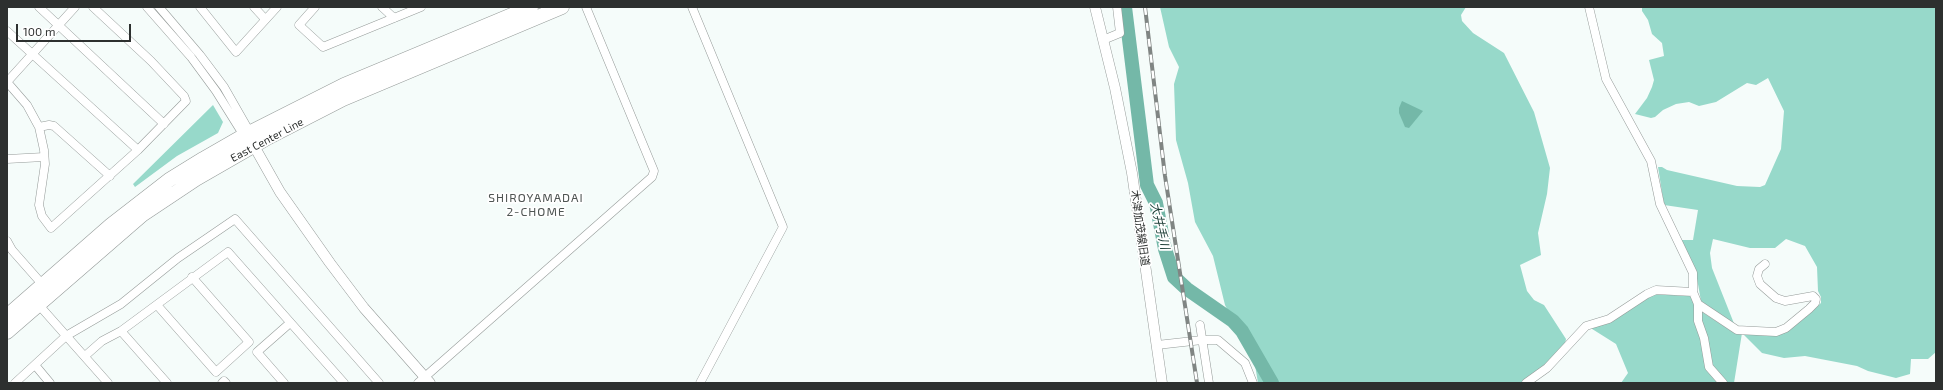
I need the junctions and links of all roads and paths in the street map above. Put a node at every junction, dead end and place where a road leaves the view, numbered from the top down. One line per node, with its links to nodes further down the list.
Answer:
1 (39, 7): 21 (street)
2 (75, 7): 21 (street)
3 (94, 7): 26 (street)
4 (147, 7): 28 (street)
5 (159, 7): 28 (street)
6 (200, 7): 20 (street)
7 (254, 7): 20 (street)
8 (276, 7): 20 (street)
9 (315, 7): 19 (street)
10 (382, 7): 19 (street)
11 (421, 7): 19 (street)
12 (531, 7): 28 (highway, East Center Line)
13 (562, 7): 29 (highway, East Center Line)
14 (586, 7): 53 (street)
15 (692, 7): 63 (street)
16 (1095, 7): 23 (street, 木津加茂線旧道)
17 (1116, 7): 23 (street)
18 (1588, 7): 39 (street)
19 (394, 18)
20 (265, 20)
21 (59, 25): 24 (street); 26 (street)
22 (7, 31): 24 (street)
23 (1103, 40): 50 (street, 木津加茂線旧道)
24 (33, 54): 25 (street); 30 (street)
25 (7, 82): 27 (street)
26 (164, 124): 30 (street)
27 (39, 127): 31 (street); 33 (street)
28 (247, 134): 29 (street); 38 (highway, East Center Line)
29 (254, 146): 40 (highway, East Center Line); 53 (street)
30 (138, 150): 33 (street)
31 (44, 157): 32 (street); 33 (street)
32 (7, 159)
33 (110, 176)
34 (7, 241): 35 (street)
35 (9, 252): 38 (street)
36 (1765, 264): 41 (street)
37 (192, 277): 42 (street); 42 (street); 44 (street)
38 (42, 284): 43 (highway, East Center Line)
39 (1693, 292): 41 (street); 67 (street)
40 (38, 304): 47 (highway, East Center Line); 48 (street)
41 (1698, 304): 68 (street)
42 (157, 305): 46 (street)
43 (7, 316)
44 (290, 323): 60 (street); 61 (street)
45 (1200, 325): 49 (street)
46 (121, 331): 51 (street); 57 (street)
47 (7, 332)
48 (66, 336): 51 (street); 52 (street); 62 (street)
49 (1202, 340): 50 (street); 65 (street); 66 (street)
50 (1157, 345): 64 (street, 木津加茂線旧道)
51 (85, 356): 56 (street)
52 (35, 365): 54 (street); 55 (street)
53 (424, 381)
54 (15, 383)
55 (50, 383)
56 (108, 383)
57 (167, 383)
58 (222, 383): 59 (street)
59 (226, 383)
60 (284, 383)
61 (344, 383)
62 (379, 383)
63 (700, 383)
64 (1162, 383)
65 (1209, 383)
66 (1253, 383)
67 (1526, 383)
68 (1722, 383)

